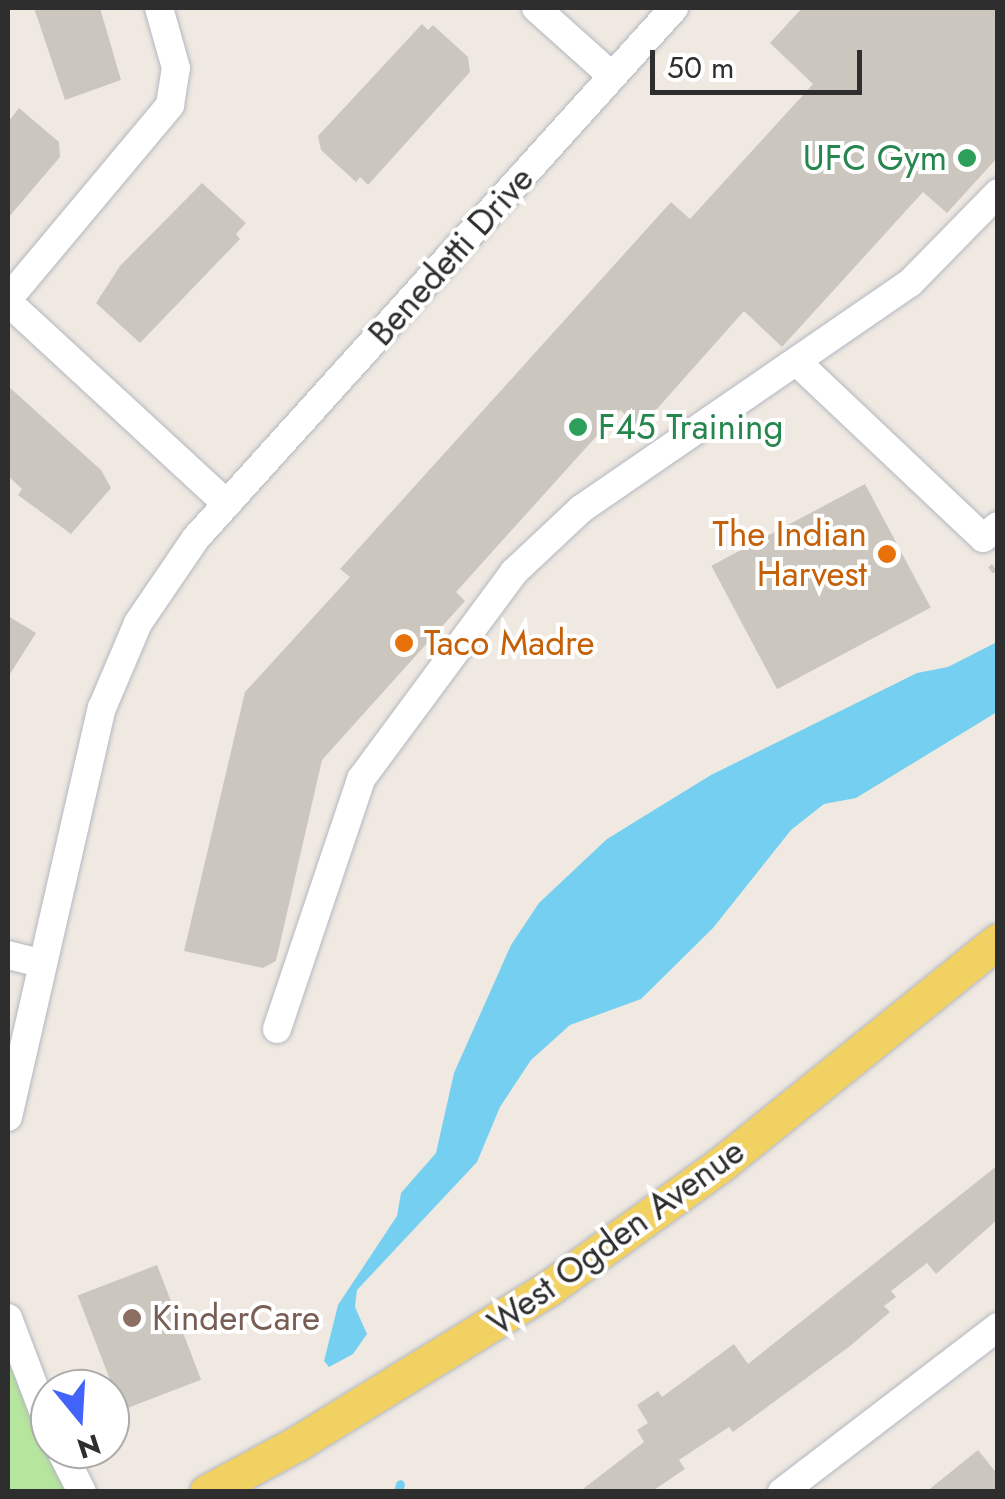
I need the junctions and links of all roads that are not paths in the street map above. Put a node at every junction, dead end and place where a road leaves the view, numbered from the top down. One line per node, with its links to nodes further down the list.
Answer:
1 (159, 8): 6 (street)
2 (536, 8): 4 (street)
3 (674, 8): 4 (street, Benedetti Drive)
4 (612, 76): 8 (street, Benedetti Drive)
5 (998, 193): 7 (street)
6 (8, 300): 8 (street)
7 (797, 362): 9 (street); 13 (street)
8 (227, 504): 12 (street, Benedetti Drive)
9 (998, 526)
10 (998, 941): 20 (main road, West Ogden Avenue)
11 (8, 955): 12 (street)
12 (39, 963): 14 (street, Benedetti Drive)
13 (276, 1028)
14 (8, 1117)
15 (8, 1318): 17 (street)
16 (998, 1327): 21 (street)
17 (30, 1376)
18 (70, 1469): 19 (street)
19 (82, 1492)
20 (206, 1492)
21 (782, 1492)

